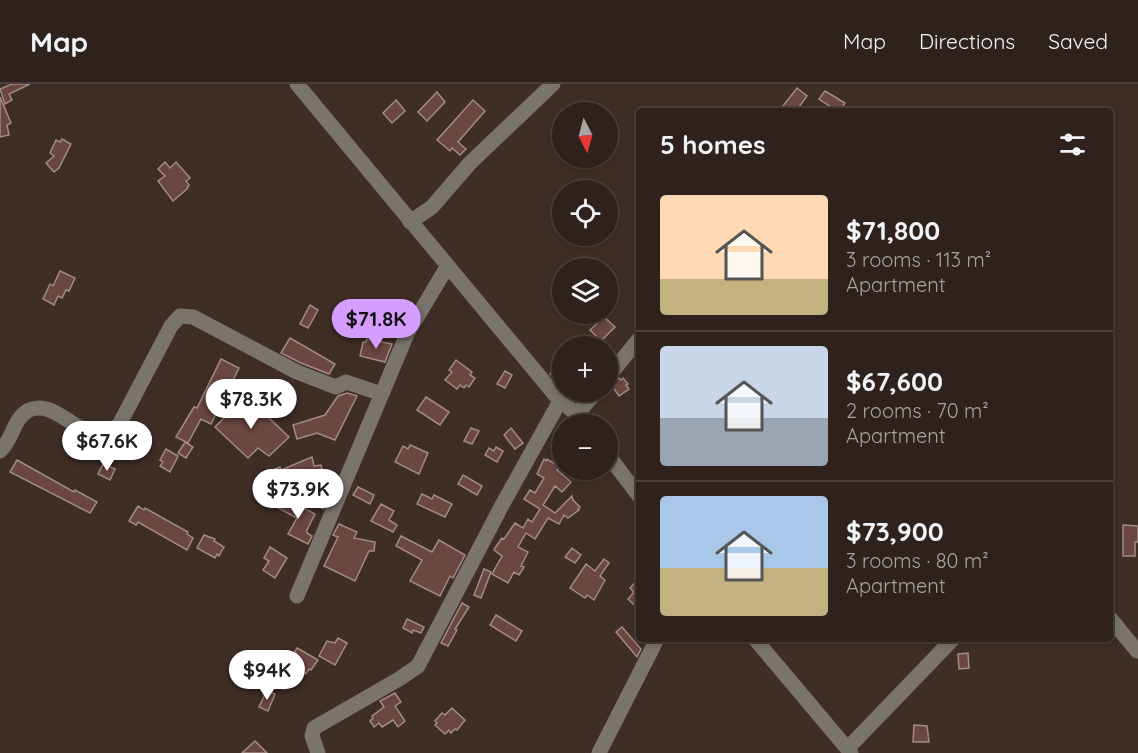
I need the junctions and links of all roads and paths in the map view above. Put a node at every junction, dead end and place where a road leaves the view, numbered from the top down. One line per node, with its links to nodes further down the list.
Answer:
1 (297, 84): 3 (street)
2 (553, 84): 3 (street)
3 (410, 222): 4 (street)
4 (447, 267): 7 (street); 8 (street)
5 (636, 343): 6 (street)
6 (618, 365)
7 (552, 392)
8 (382, 394): 12 (street); 15 (street)
9 (559, 402): 22 (street)
10 (561, 402): 11 (street)
11 (575, 414)
12 (0, 451)
13 (618, 468): 14 (street)
14 (636, 492)
15 (297, 596)
16 (1113, 622): 20 (street)
17 (655, 642): 23 (street)
18 (758, 642): 21 (street)
19 (950, 642): 21 (street)
20 (1138, 649)
21 (849, 750)
22 (318, 753)
23 (598, 753)

